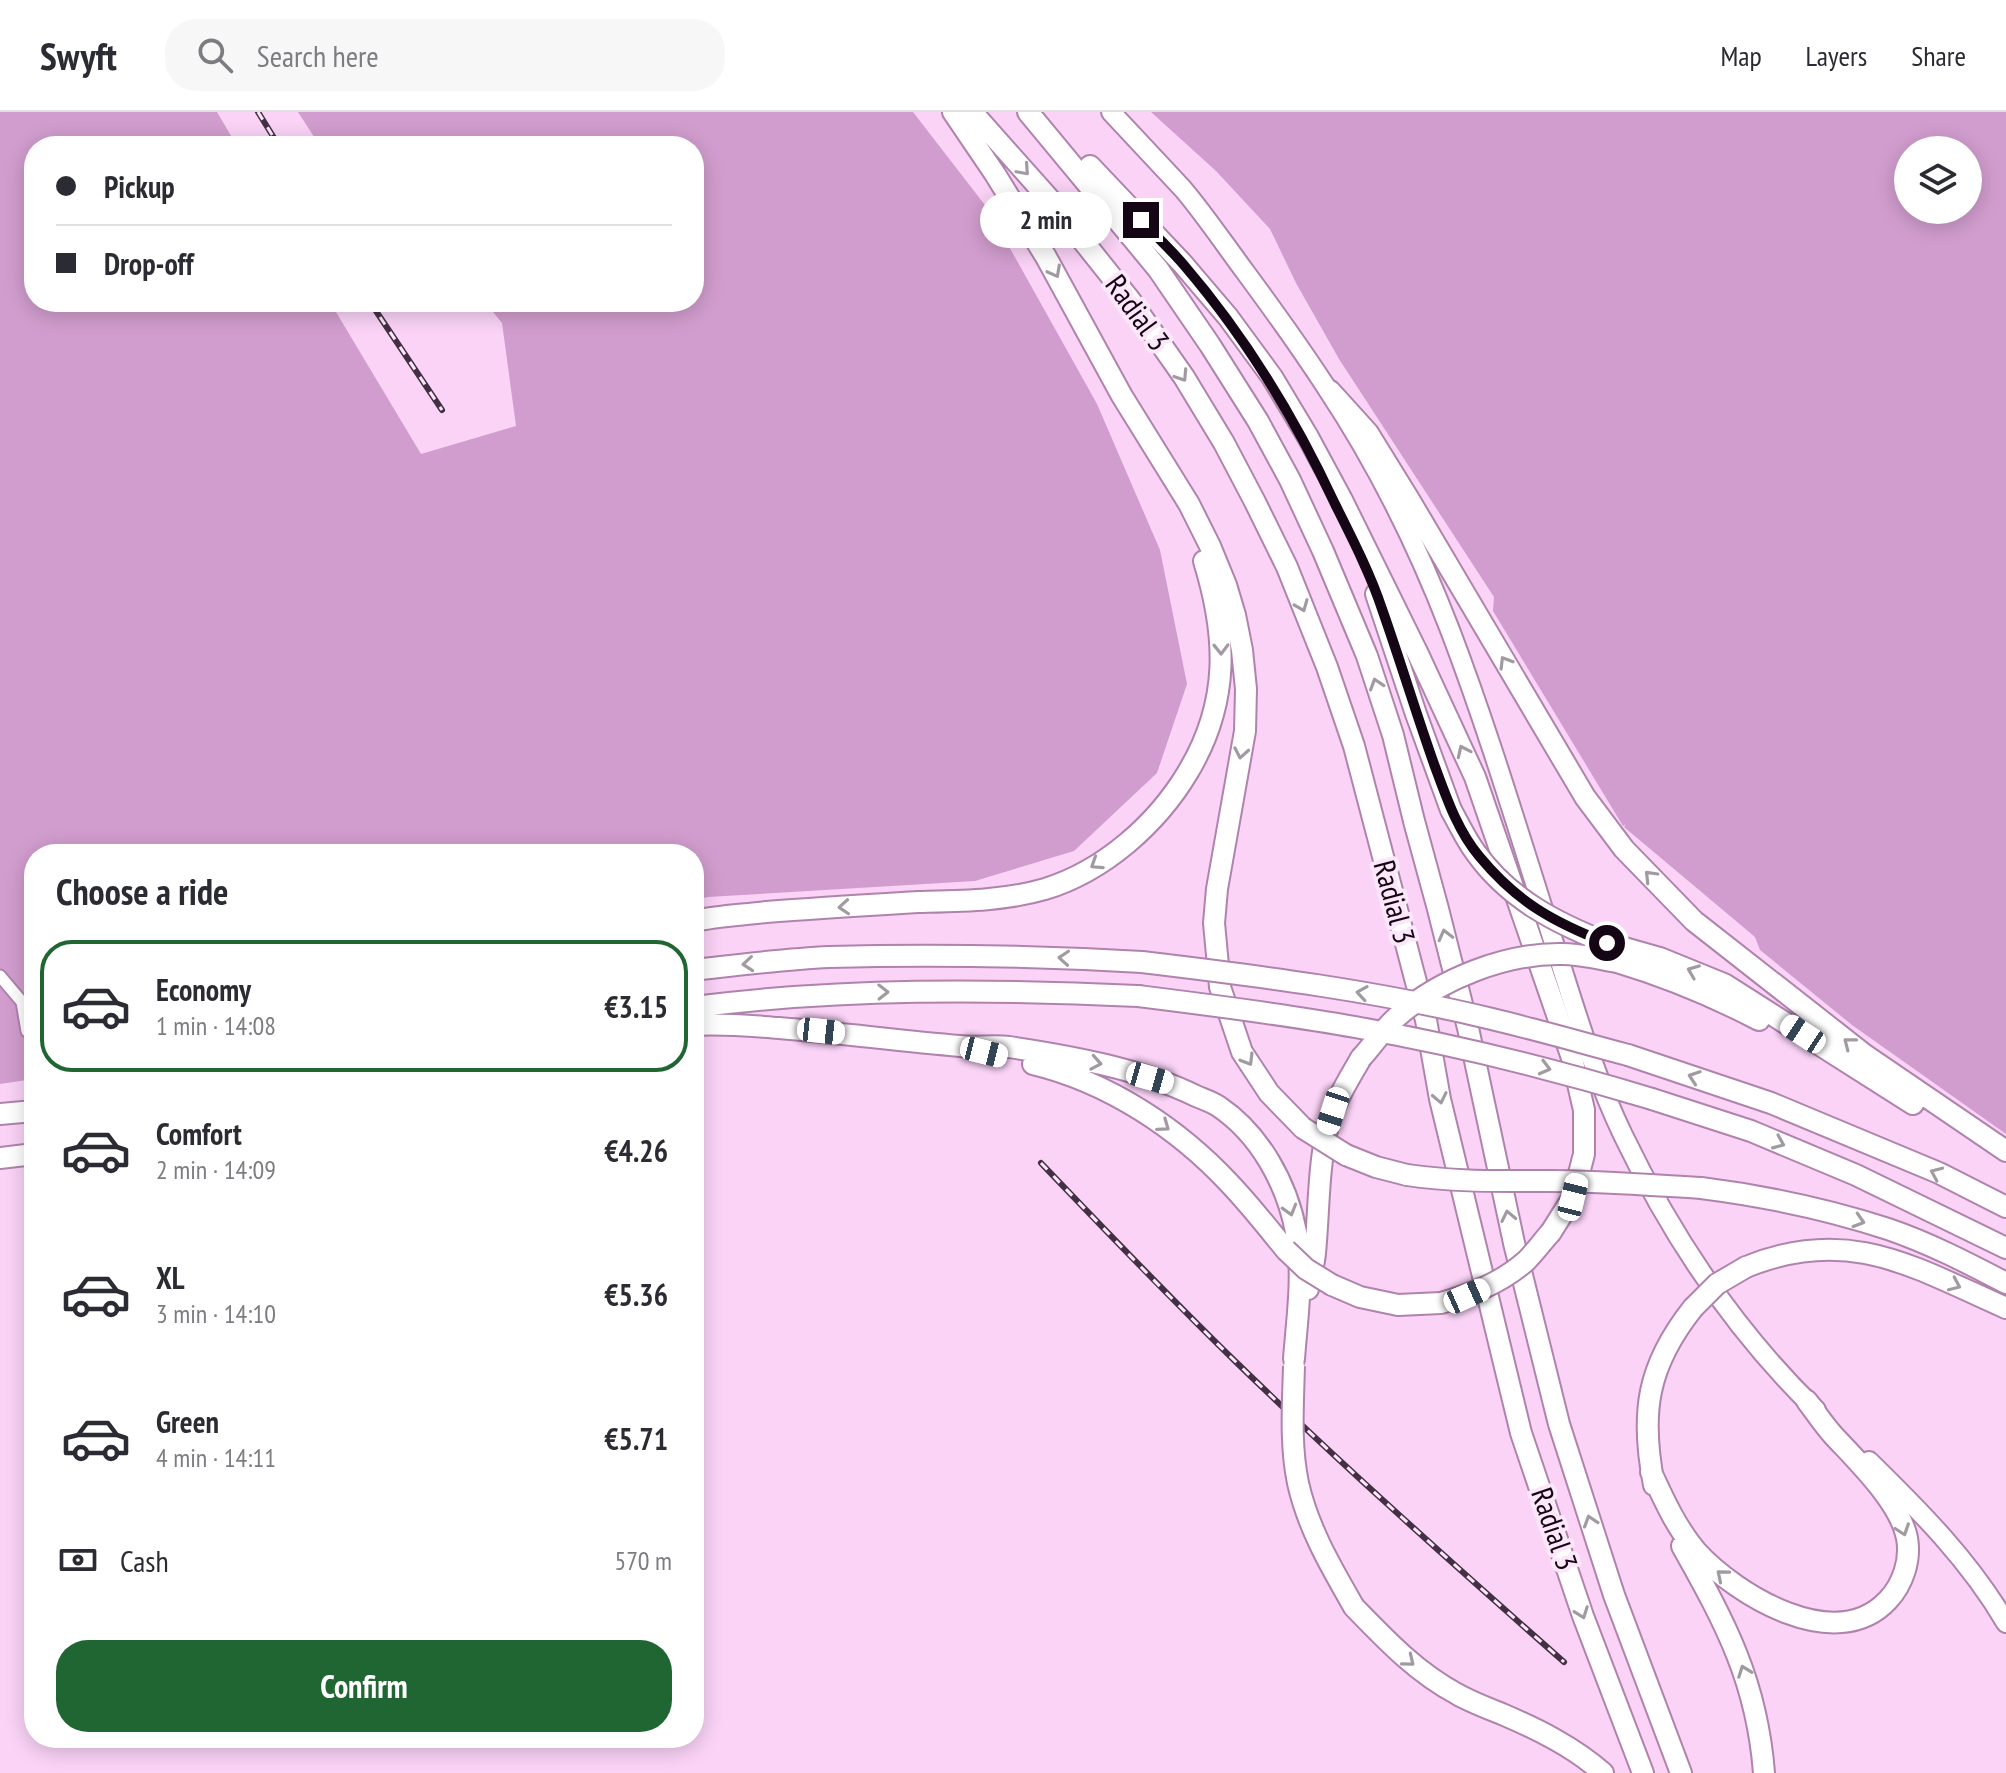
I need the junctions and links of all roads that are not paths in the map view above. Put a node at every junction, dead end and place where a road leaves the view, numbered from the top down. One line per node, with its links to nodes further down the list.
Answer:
1 (953, 112): 8 (highway, one-way to 8)
2 (972, 112): 32 (highway, Radial 3, one-way to 32)
3 (1028, 112): 33 (highway, Radial 3, one-way to 3)
4 (1038, 112): 6 (highway)
5 (1111, 112): 7 (main road)
6 (1182, 263): 15 (highway, one-way to 6, bridge); 16 (highway, one-way to 6, bridge)
7 (1330, 391): 19 (highway, one-way to 7); 28 (main road)
8 (1122, 396): 9 (highway, one-way to 9); 25 (highway, one-way to 25, bridge)
9 (704, 920)
10 (704, 969): 23 (highway, one-way to 10, bridge)
11 (0, 976): 13 (street)
12 (704, 1006): 24 (highway, one-way to 24, bridge)
13 (24, 1014)
14 (704, 1024): 15 (highway)
15 (963, 1047): 27 (highway, one-way to 27)
16 (1856, 1068): 22 (highway); 27 (highway, bridge)
17 (24, 1112): 18 (highway)
18 (0, 1114)
19 (2006, 1151)
20 (24, 1155): 21 (highway)
21 (0, 1158)
22 (2006, 1161)
23 (2006, 1207)
24 (2006, 1248)
25 (2006, 1283)
26 (2006, 1308): 29 (highway, one-way to 26, bridge)
27 (1294, 1363): 31 (highway, one-way to 31, bridge)
28 (1807, 1401): 29 (highway, one-way to 29); 30 (main road)
29 (1651, 1472): 34 (highway, one-way to 29)
30 (2006, 1623)
31 (1603, 1773)
32 (1643, 1773)
33 (1681, 1773)
34 (1764, 1773)

